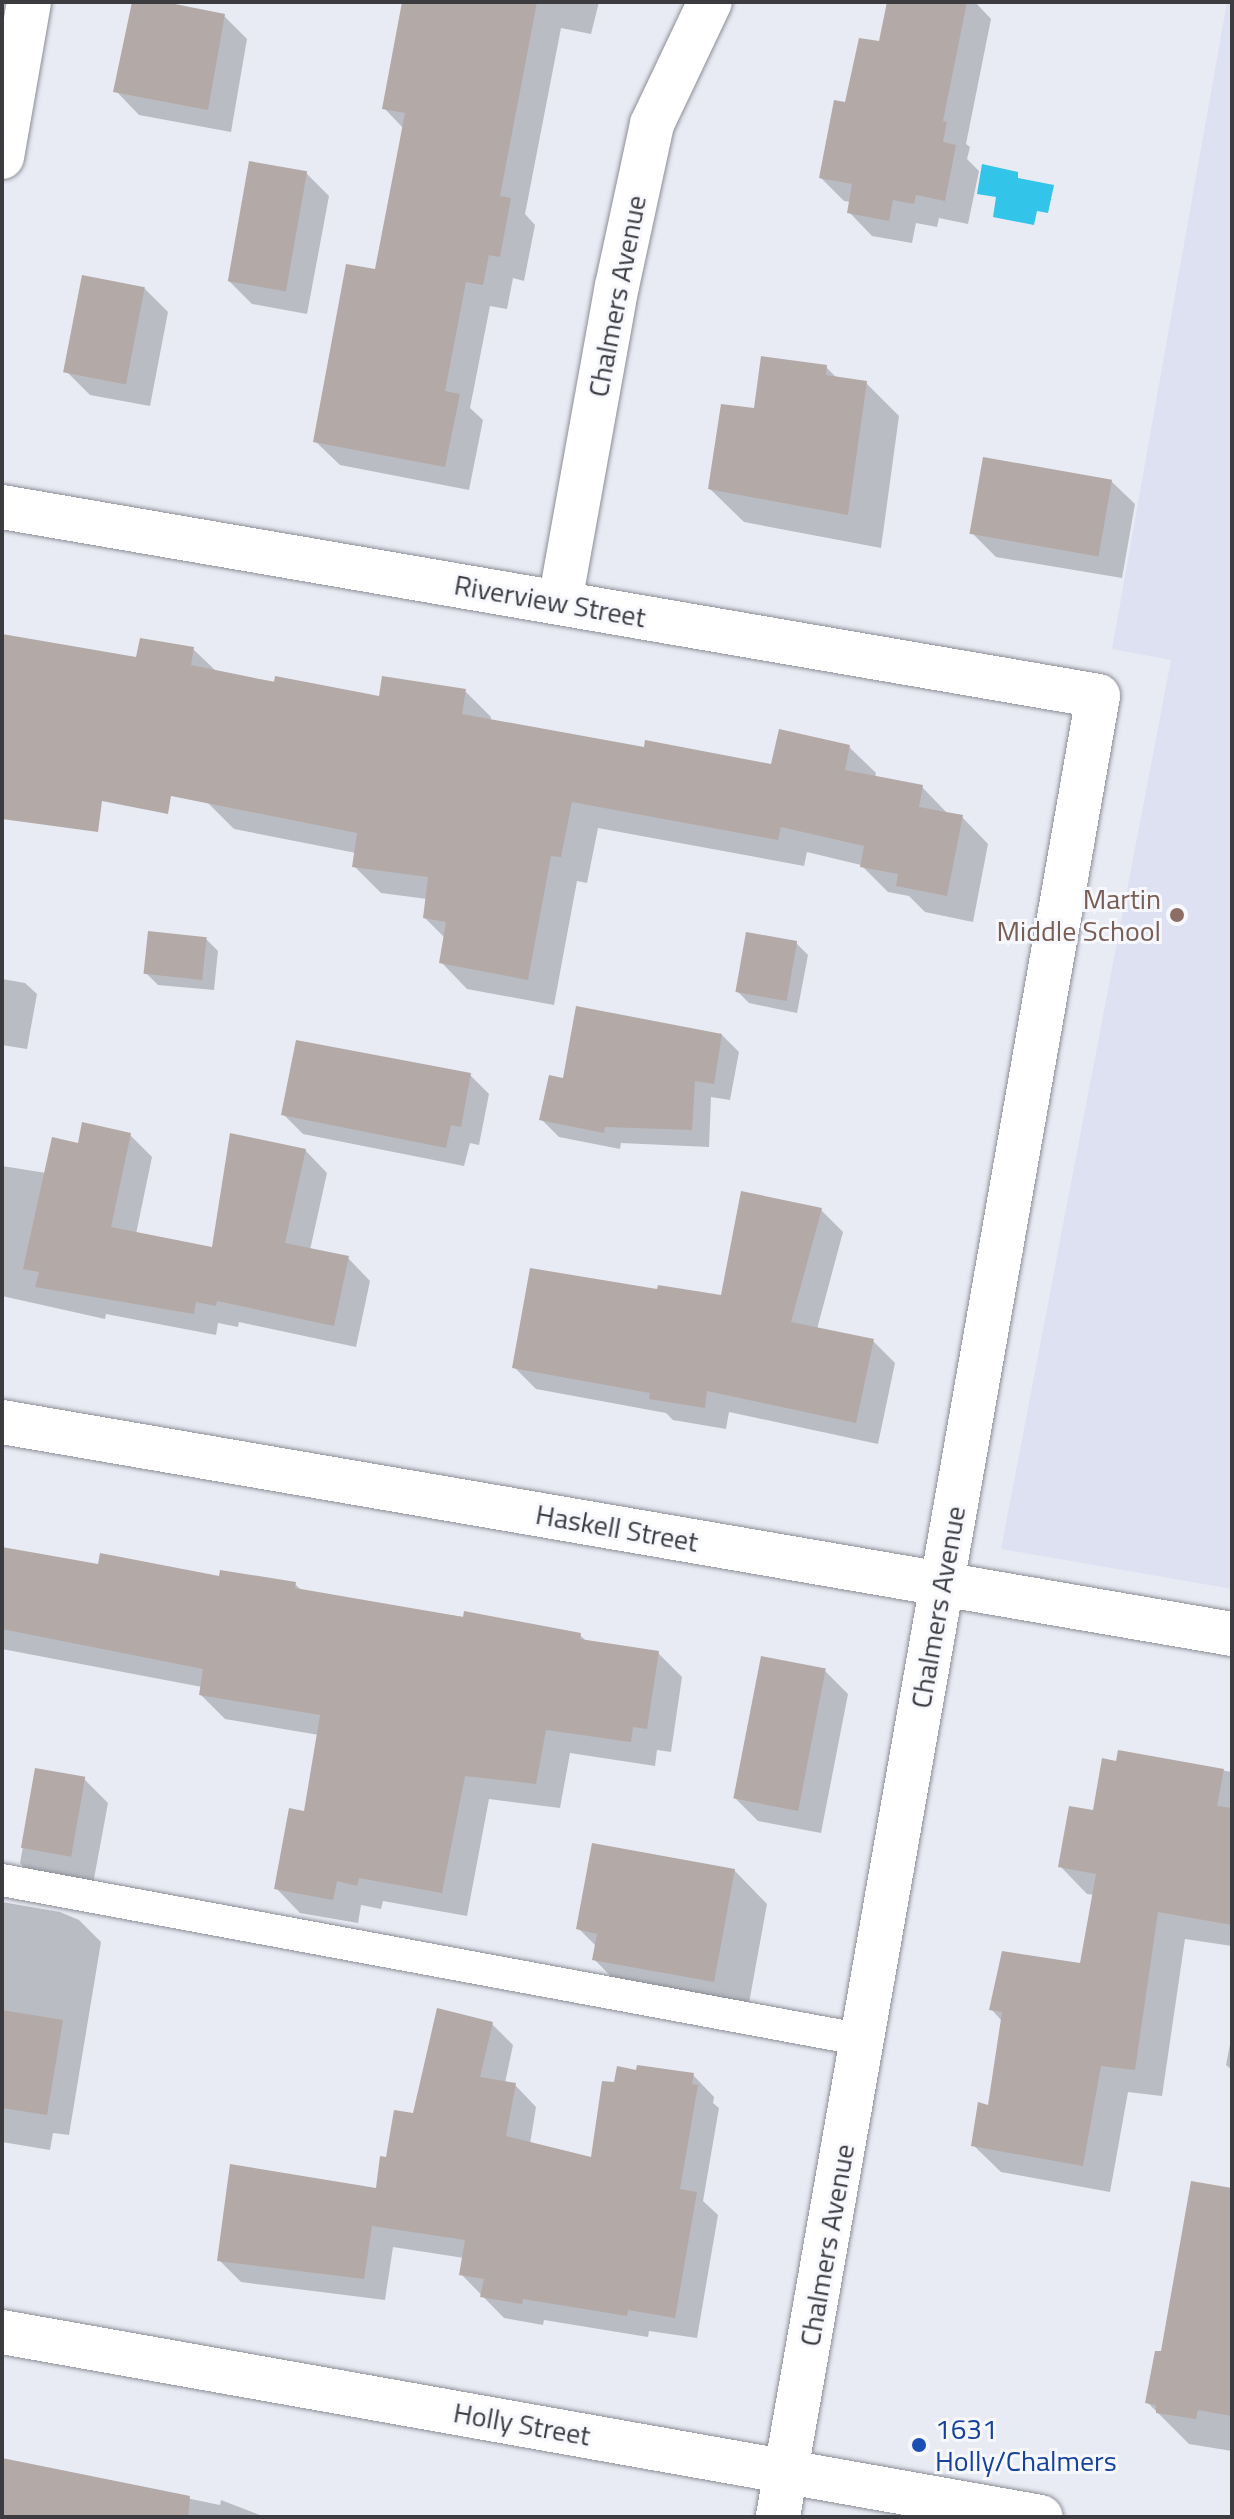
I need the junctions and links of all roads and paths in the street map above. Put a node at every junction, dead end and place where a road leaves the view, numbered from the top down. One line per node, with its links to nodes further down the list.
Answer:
1 (29, 2): 3 (street)
2 (710, 2): 5 (street, Chalmers Avenue)
3 (2, 157)
4 (2, 507): 5 (street, Riverview Street)
5 (560, 602): 6 (street, Riverview Street)
6 (1098, 696): 8 (street, Chalmers Avenue)
7 (2, 1422): 8 (street, Haskell Street)
8 (941, 1584): 9 (street, Haskell Street); 11 (street, Chalmers Avenue)
9 (1232, 1634)
10 (2, 1880): 11 (lane)
11 (864, 2040): 13 (street, Chalmers Avenue)
12 (2, 2332): 13 (street, Holly Street)
13 (786, 2472): 14 (street, Chalmers Avenue); 15 (street, Holly Street)
14 (778, 2517)
15 (1041, 2517)

